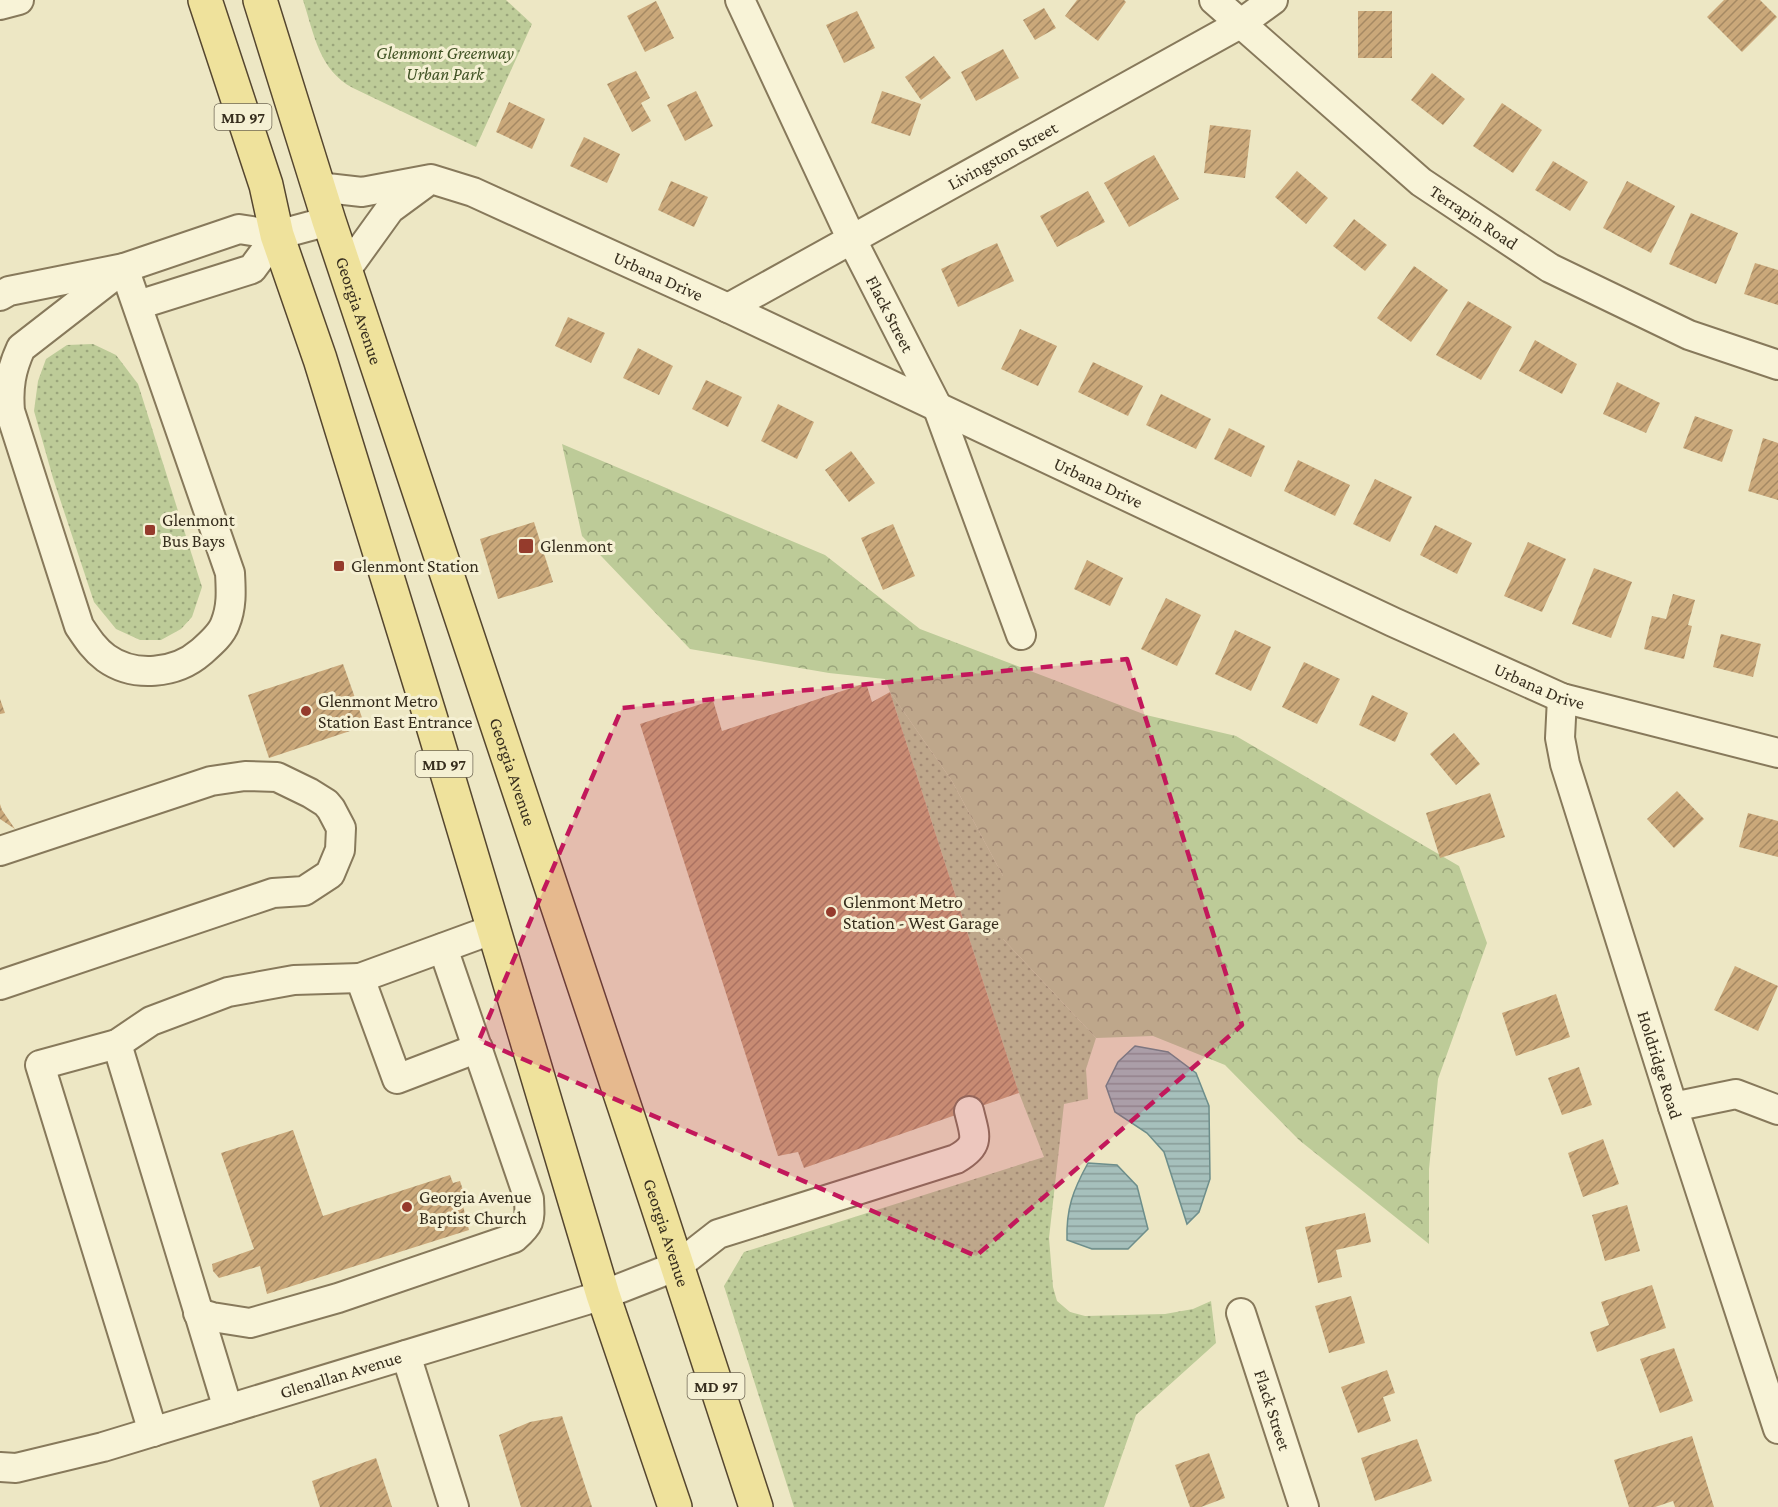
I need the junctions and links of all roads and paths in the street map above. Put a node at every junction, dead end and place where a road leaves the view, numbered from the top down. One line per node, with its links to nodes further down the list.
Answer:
1 (19, 0): 7 (street)
2 (205, 0): 12 (main road, MD 97)
3 (260, 0): 10 (main road, Georgia Avenue / MD 97)
4 (740, 0): 13 (street, Flack Street)
5 (1214, 0): 8 (street, Terrapin Road)
6 (1273, 0): 8 (street, Livingston Street)
7 (0, 5)
8 (1240, 24): 13 (street, Livingston Street); 19 (street, Terrapin Road)
9 (431, 179): 10 (street, Urbana Drive); 15 (street); 18 (street, Urbana Drive)
10 (318, 187): 11 (main road, Georgia Avenue / MD 97)
11 (329, 221): 12 (street); 15 (main road, Georgia Avenue / MD 97)
12 (277, 235): 14 (street); 17 (street); 25 (main road, MD 97)
13 (852, 240): 18 (street, Livingston Street); 20 (street, Flack Street)
14 (124, 268): 16 (street); 17 (street); 17 (street)
15 (346, 270): 34 (main road, Georgia Avenue / MD 97)
16 (0, 296)
17 (138, 305)
18 (728, 308): 20 (street, Urbana Drive)
19 (1778, 365)
20 (937, 406): 21 (street, Flack Street); 22 (street, Urbana Drive)
21 (1021, 635)
22 (1562, 698): 23 (street, Urbana Drive); 31 (street, Holdridge Road)
23 (1778, 753)
24 (0, 851): 28 (street)
25 (494, 929): 26 (street); 35 (main road, MD 97)
26 (443, 948): 27 (street); 30 (street)
27 (360, 978): 29 (street); 30 (street)
28 (0, 985)
29 (117, 1044): 36 (street); 41 (street)
30 (478, 1048): 36 (street)
31 (1673, 1107): 33 (street); 40 (street, Holdridge Road)
32 (969, 1110): 34 (street, Glenallan Avenue)
33 (1778, 1110)
34 (676, 1266): 35 (street, Glenallan Avenue); 45 (main road, Georgia Avenue / MD 97)
35 (603, 1295): 38 (street, Glenallan Avenue); 44 (main road, MD 97)
36 (198, 1313): 39 (street)
37 (1241, 1313): 46 (street, Flack Street)
38 (406, 1355): 39 (street, Glenallan Avenue); 43 (street)
39 (228, 1409): 41 (street, Glenallan Avenue)
40 (1778, 1429)
41 (153, 1432): 42 (street, Glenallan Avenue)
42 (0, 1467)
43 (454, 1507)
44 (675, 1507)
45 (756, 1507)
46 (1304, 1507)

